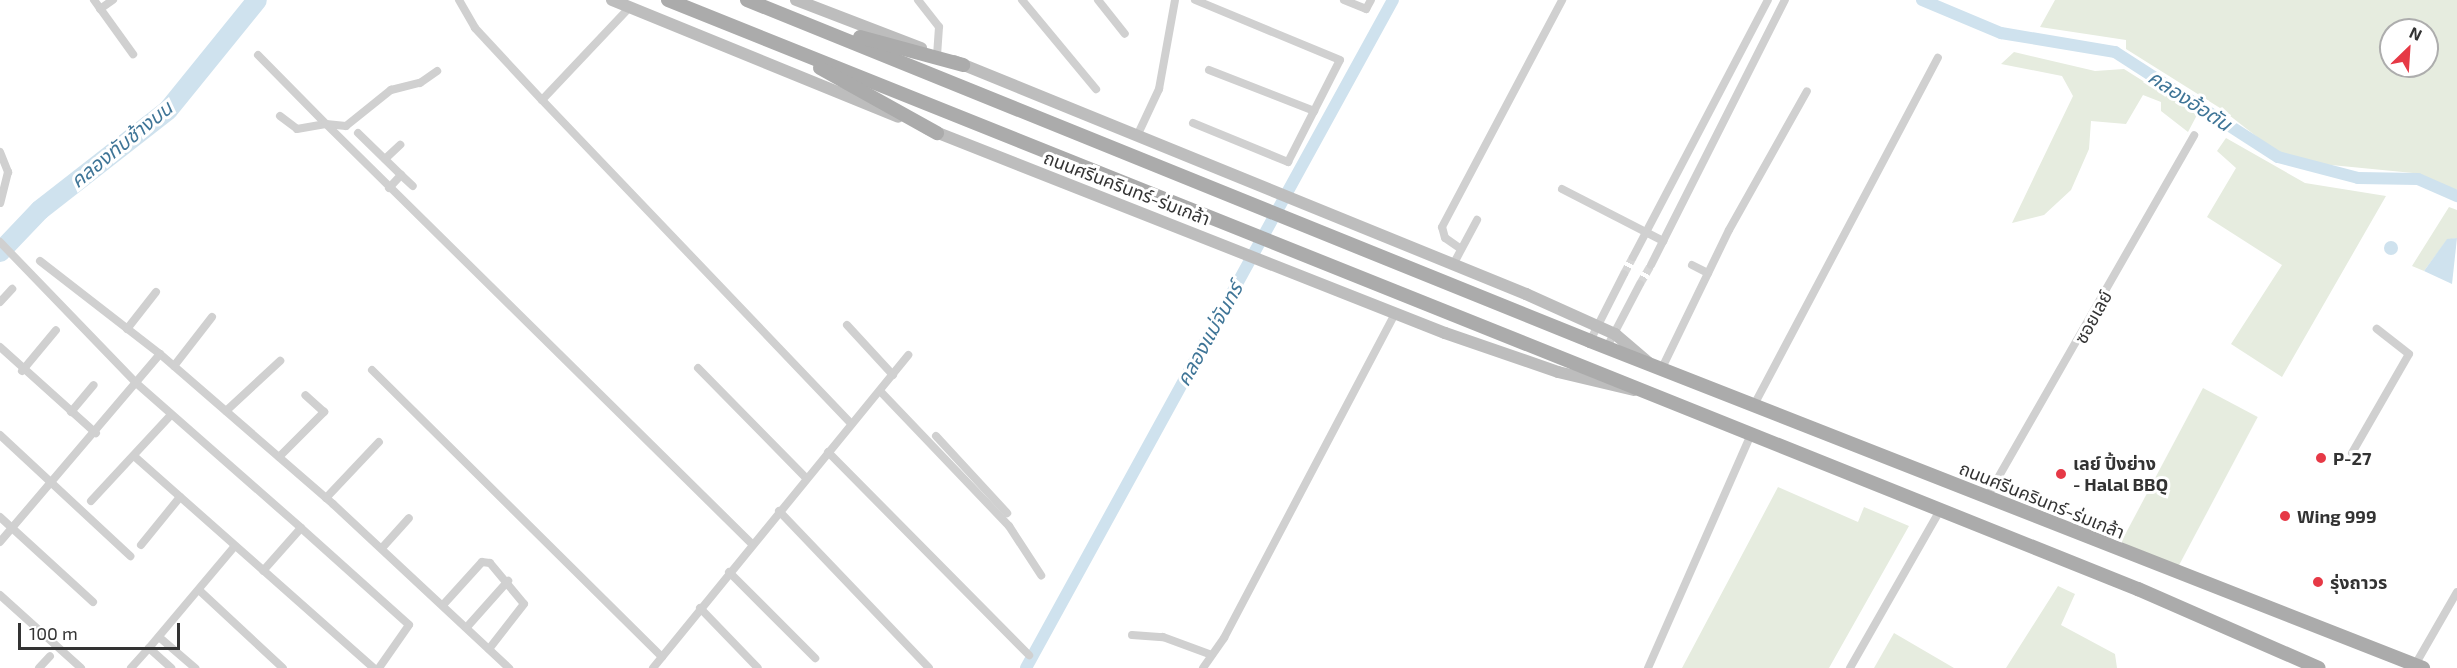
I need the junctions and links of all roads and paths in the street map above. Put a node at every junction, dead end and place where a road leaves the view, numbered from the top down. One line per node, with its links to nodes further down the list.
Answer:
1 (94, 0): 19 (street)
2 (113, 0): 19 (street)
3 (459, 0): 32 (street)
4 (612, 0): 18 (main road, ถนนศรีนครินทร์-ร่มเกล้า)
5 (668, 0): 22 (main road, ถนนศรีนครินทร์-ร่มเกล้า)
6 (747, 0): 20 (main road, ถนนศรีนครินทร์-ร่มเกล้า)
7 (796, 0): 24 (main road, ถนนศรีนครินทร์-ร่มเกล้า)
8 (918, 0): 24 (street)
9 (1022, 0): 30 (street)
10 (1098, 0): 21 (street)
11 (1175, 0): 39 (street)
12 (1195, 0): 33 (street)
13 (1344, 0): 14 (street)
14 (1371, 0)
15 (1562, 0): 53 (street)
16 (1768, 0): 50 (street)
17 (1785, 0): 51 (street)
18 (630, 7): 32 (street); 38 (main road, ถนนศรีนครินทร์-ร่มเกล้า)
19 (100, 9): 23 (street)
20 (800, 20): 27 (main road); 73 (main road, ถนนศรีนครินทร์-ร่มเกล้า)
21 (1125, 34)
22 (770, 41): 38 (main road); 88 (main road, ถนนศรีนครินทร์-ร่มเกล้า)
23 (133, 54)
24 (937, 54): 27 (main road, ถนนศรีนครินทร์-ร่มเกล้า)
25 (258, 55): 36 (street)
26 (1938, 58): 90 (street)
27 (963, 65): 39 (main road, ถนนศรีนครินทร์-ร่มเกล้า)
28 (1209, 70): 33 (street)
29 (437, 71): 36 (street)
30 (1096, 89)
31 (1807, 91): 59 (street)
32 (542, 100): 94 (street)
33 (1314, 111): 35 (street)
34 (280, 116): 36 (street)
35 (1193, 123)
36 (326, 124): 46 (street)
37 (358, 132): 43 (street)
38 (937, 133): 65 (main road, ถนนศรีนครินทร์-ร่มเกล้า)
39 (1138, 134): 56 (main road, ถนนศรีนครินทร์-ร่มเกล้า)
40 (2194, 135): 109 (street, ซอยเลย์)
41 (400, 145): 43 (street)
42 (0, 152): 48 (street)
43 (385, 159): 44 (street)
44 (401, 175): 45 (street); 46 (street)
45 (413, 186)
46 (389, 188): 121 (street)
47 (1562, 189): 50 (street)
48 (0, 203)
49 (1477, 220): 53 (street)
50 (1646, 232): 51 (street); 54 (street)
51 (1663, 241): 57 (street)
52 (0, 242): 85 (street)
53 (1461, 249): 56 (street)
54 (1633, 257)
55 (40, 261): 69 (street)
56 (1454, 263): 68 (main road, ถนนศรีนครินทร์-ร่มเกล้า)
57 (1651, 265)
58 (1692, 265): 59 (street)
59 (1708, 273): 80 (street)
60 (1624, 274): 68 (street)
61 (1640, 284): 72 (street)
62 (12, 289): 64 (street)
63 (156, 292): 69 (street)
64 (0, 302)
65 (1395, 313): 88 (main road, ถนนศรีนครินทร์-ร่มเกล้า); 141 (street)
66 (212, 317): 79 (street)
67 (847, 325): 84 (street)
68 (1598, 326): 72 (main road, ถนนศรีนครินทร์-ร่มเกล้า); 73 (street)
69 (127, 329): 76 (street)
70 (2377, 329): 102 (street)
71 (56, 330): 83 (street)
72 (1615, 334): 75 (street); 80 (main road, ถนนศรีนครินทร์-ร่มเกล้า)
73 (1590, 341): 75 (main road, ถนนศรีนครินทร์-ร่มเกล้า)
74 (0, 347): 83 (street)
75 (1607, 347): 80 (main road, ถนนศรีนครินทร์-ร่มเกล้า)
76 (160, 354): 79 (street); 85 (street)
77 (908, 355): 84 (street)
78 (280, 362): 91 (street)
79 (174, 366): 91 (street)
80 (1655, 366): 90 (main road, ถนนศรีนครินทร์-ร่มเกล้า)
81 (698, 368): 106 (street)
82 (372, 370): 143 (street)
83 (22, 371): 92 (street)
84 (892, 375): 87 (street)
85 (135, 382): 93 (street); 95 (street)
86 (94, 385): 92 (street)
87 (880, 390): 94 (street); 103 (street)
88 (1636, 391): 97 (main road, ถนนศรีนครินทร์-ร่มเกล้า)
89 (305, 395): 105 (street)
90 (1755, 405): 109 (main road, ถนนศรีนครินทร์-ร่มเกล้า)
91 (226, 411): 105 (street)
92 (71, 412): 95 (street)
93 (171, 415): 104 (street); 118 (street)
94 (852, 423): 101 (street)
95 (96, 433): 107 (street)
96 (0, 435): 107 (street)
97 (1751, 435): 112 (main road, ถนนศรีนครินทร์-ร่มเกล้า); 159 (street)
98 (936, 436): 100 (street)
99 (379, 442): 110 (street)
100 (947, 447): 103 (street); 114 (street)
101 (828, 452): 106 (street); 140 (street)
102 (2352, 453)
103 (939, 454): 127 (street)
104 (134, 456): 108 (street); 111 (street)
105 (279, 457): 110 (street)
106 (806, 478): 113 (street)
107 (53, 483): 117 (street); 124 (street)
108 (180, 497): 120 (street); 122 (street)
109 (1987, 497): 145 (main road, ถนนศรีนครินทร์-ร่มเกล้า)
110 (326, 498): 123 (street)
111 (91, 501)
112 (1940, 510): 160 (street); 161 (main road, ถนนศรีนครินทร์-ร่มเกล้า)
113 (779, 511): 121 (street); 157 (street)
114 (1007, 513)
115 (0, 517): 117 (street)
116 (409, 518): 123 (street)
117 (12, 528): 119 (street); 132 (street)
118 (302, 528): 125 (street); 153 (street)
119 (0, 542)
120 (141, 544)
121 (752, 544): 126 (street)
122 (235, 546): 125 (street); 129 (street)
123 (382, 548): 133 (street)
124 (130, 556)
125 (263, 571): 152 (street)
126 (729, 572): 134 (street); 144 (street)
127 (1041, 575)
128 (508, 581): 133 (street); 135 (street); 139 (street)
129 (200, 591): 137 (street); 151 (street)
130 (2457, 592): 145 (street)
131 (0, 596): 147 (street)
132 (93, 602)
133 (444, 605): 135 (street)
134 (700, 608): 143 (street); 156 (street)
135 (467, 627): 139 (street)
136 (1132, 635): 141 (street)
137 (159, 637): 138 (street); 150 (street)
138 (149, 648): 148 (street); 149 (street)
139 (489, 649): 154 (street)
140 (1029, 655)
141 (1212, 655): 158 (street)
142 (50, 656): 146 (street)
143 (662, 657): 155 (street)
144 (815, 658)
145 (2419, 667)
146 (39, 668)
147 (81, 668)
148 (131, 668)
149 (171, 668)
150 (195, 668)
151 (283, 668)
152 (374, 668)
153 (379, 668)
154 (509, 668)
155 (653, 668)
156 (758, 668)
157 (929, 668)
158 (1203, 668)
159 (1648, 668)
160 (1850, 668)
161 (2319, 668)

